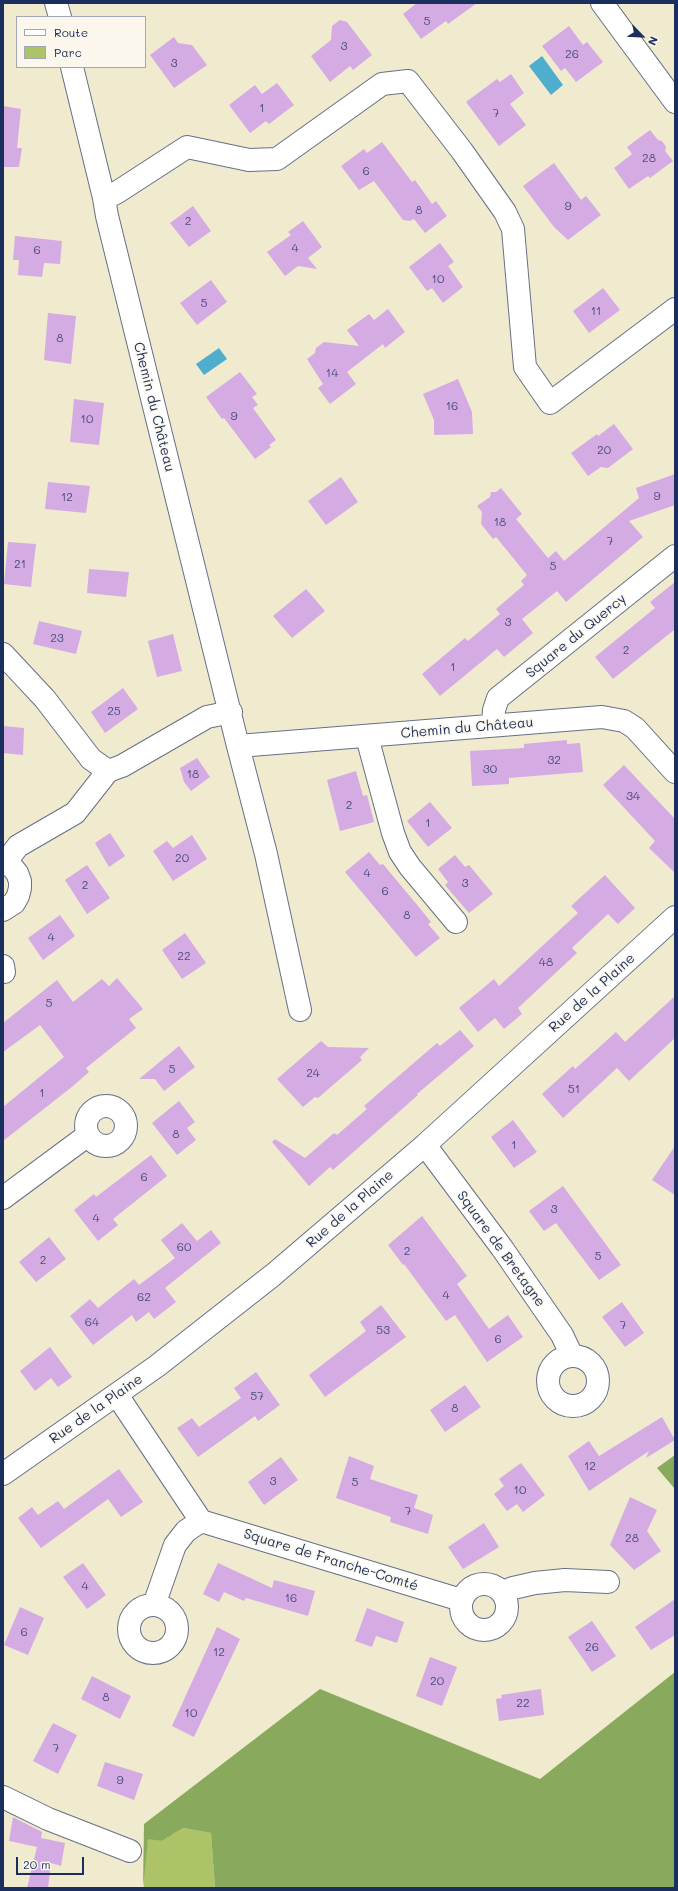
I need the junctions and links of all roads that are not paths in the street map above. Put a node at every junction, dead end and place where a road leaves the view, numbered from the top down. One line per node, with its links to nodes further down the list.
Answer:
1 (56, 3): 3 (street)
2 (602, 3): 5 (street)
3 (60, 16)
4 (72, 68): 6 (street, Chemin du Château)
5 (675, 102)
6 (104, 198): 7 (street); 10 (street, Chemin du Château)
7 (675, 309)
8 (675, 556): 11 (street, Square du Quercy)
9 (3, 654): 14 (street)
10 (231, 712): 13 (street, Chemin du Château); 14 (street)
11 (493, 725): 12 (street, Chemin du Château); 15 (street, Chemin du Château)
12 (367, 737): 13 (street, Chemin du Château); 19 (street)
13 (238, 746): 20 (street, Chemin du Château)
14 (108, 771): 16 (street)
15 (675, 772)
16 (4, 862): 17 (street)
17 (3, 910)
18 (675, 917): 22 (street, Rue de la Plaine)
19 (456, 922)
20 (300, 1010)
21 (88, 1135): 23 (street)
22 (425, 1145): 24 (street, Square de Bretagne); 25 (street, Rue de la Plaine)
23 (3, 1198)
24 (572, 1356)
25 (117, 1395): 26 (street, Rue de la Plaine); 27 (street)
26 (3, 1474)
27 (201, 1521): 30 (street, Square de Franche-Comté); 31 (street)
28 (608, 1582): 29 (street)
29 (503, 1592): 30 (street); 30 (street)
30 (462, 1600)
31 (154, 1606)
32 (3, 1797): 33 (street)
33 (130, 1851)

